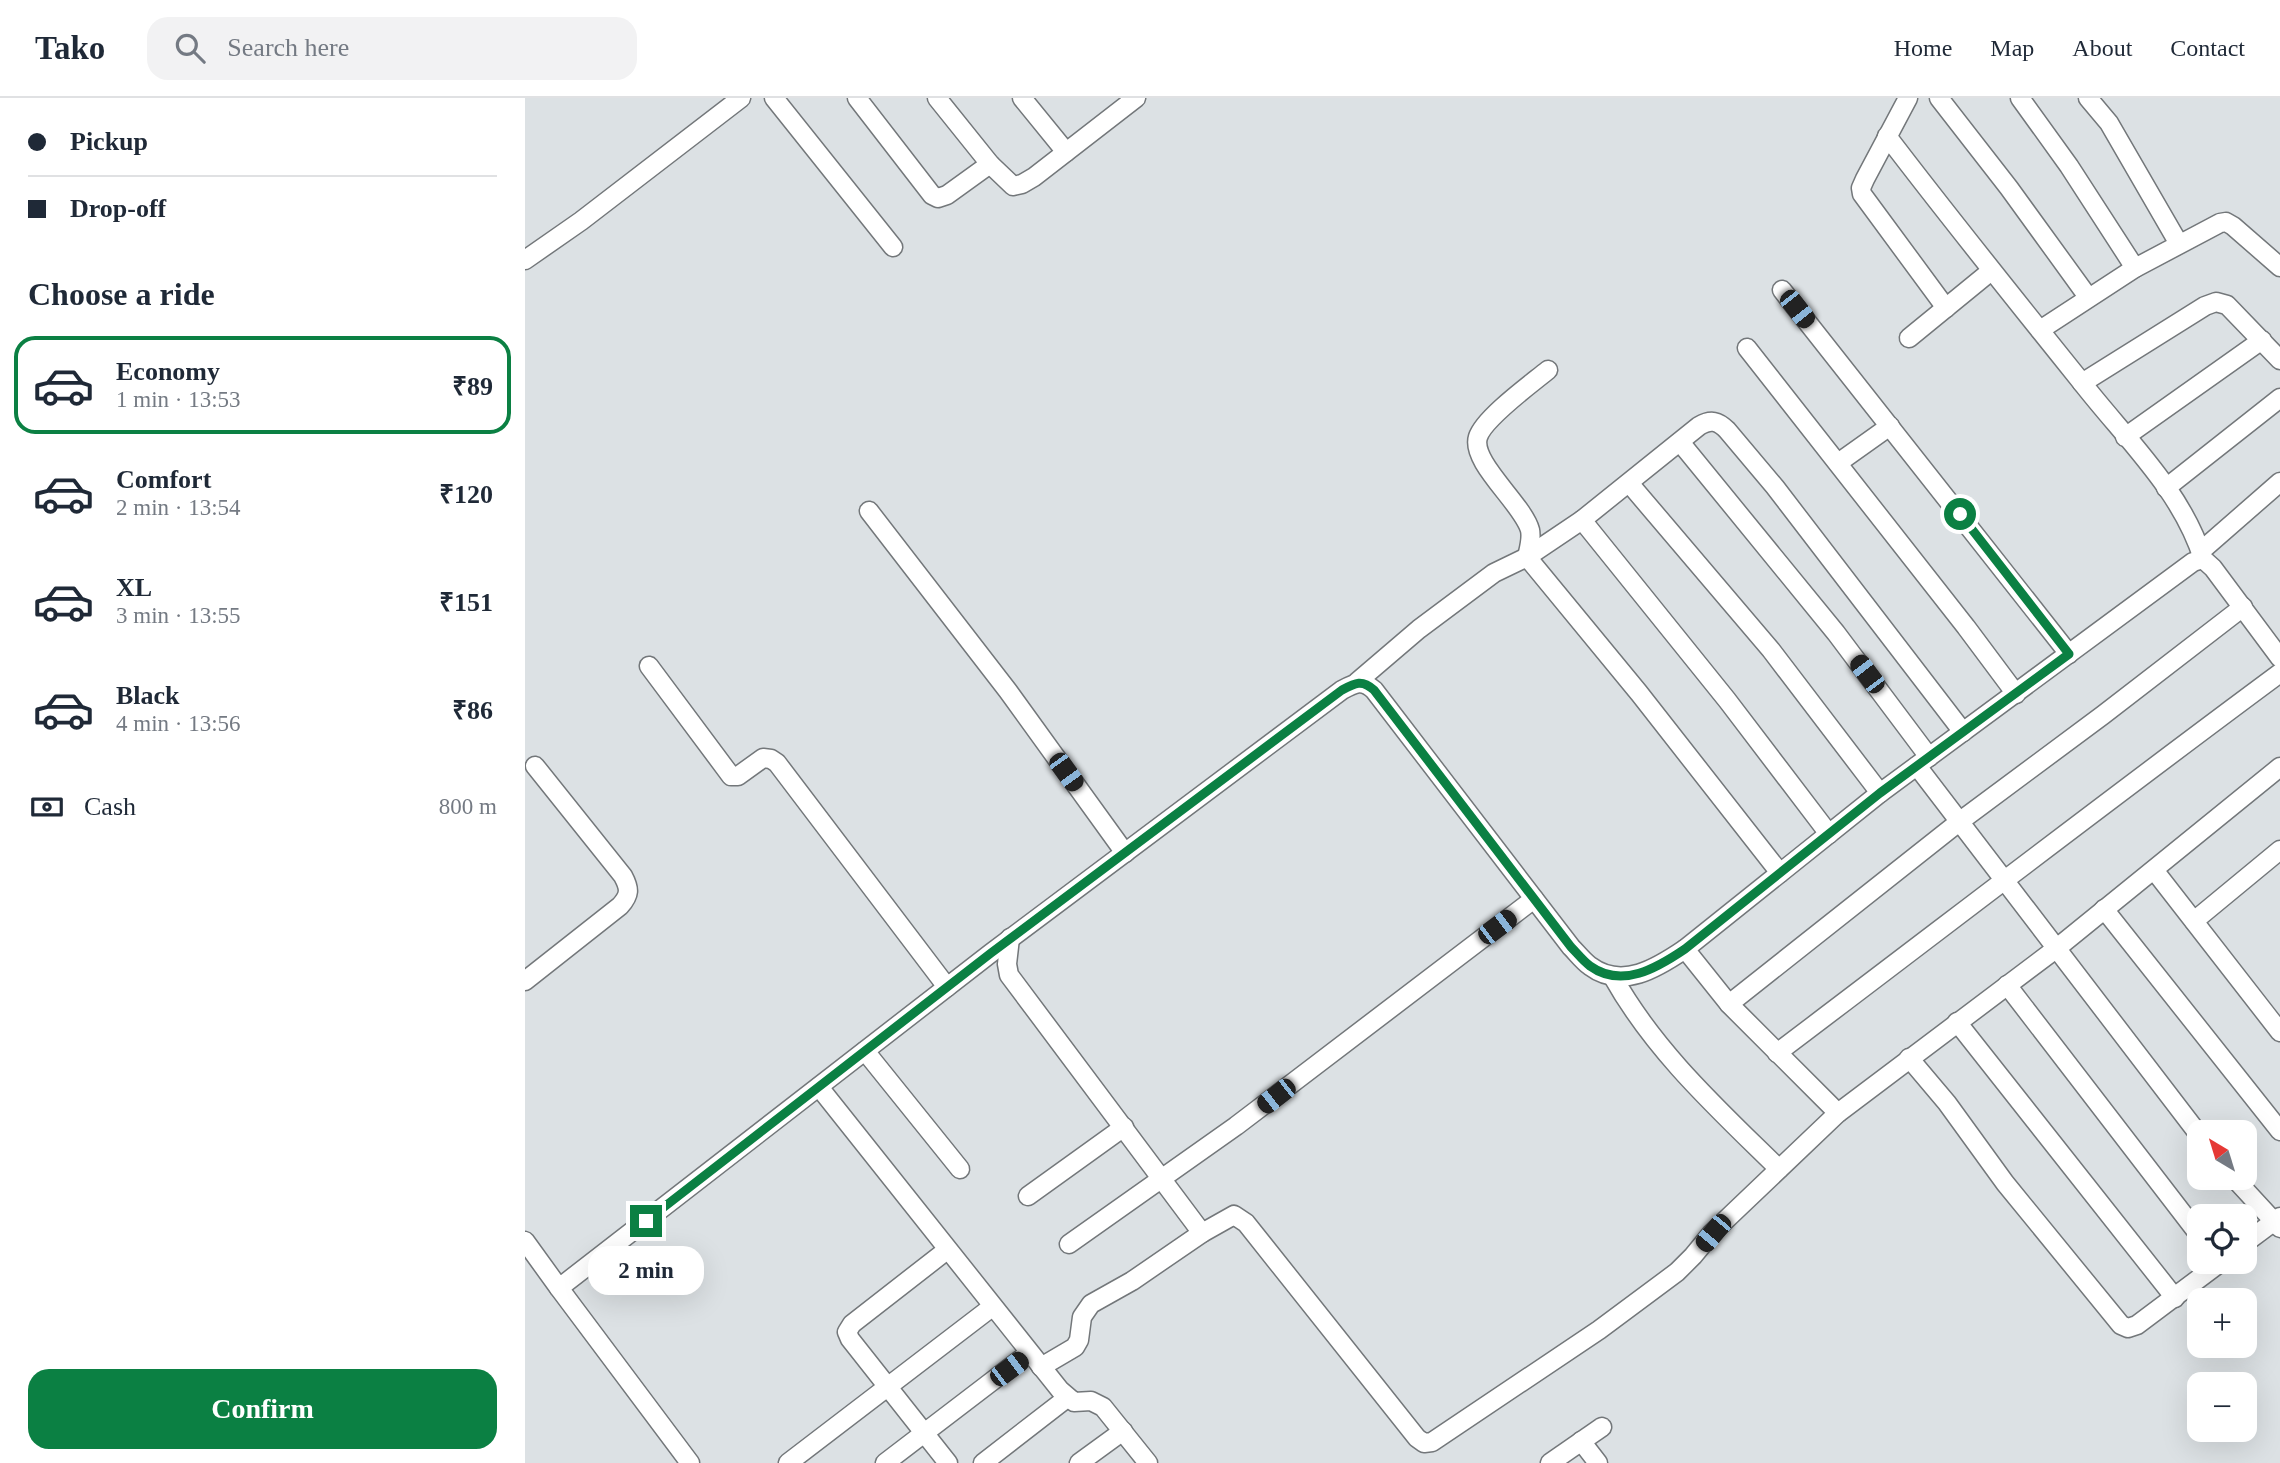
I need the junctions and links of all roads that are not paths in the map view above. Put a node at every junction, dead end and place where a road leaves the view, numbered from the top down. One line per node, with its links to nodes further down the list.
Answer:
1 (741, 98): 16 (street)
2 (773, 98): 15 (street)
3 (857, 98): 13 (street)
4 (937, 98): 13 (street)
5 (1022, 98): 12 (street)
6 (1136, 98): 12 (street)
7 (1907, 98): 11 (street)
8 (1939, 98): 21 (street)
9 (2020, 98): 18 (street)
10 (2099, 102): 14 (street)
11 (1887, 136): 19 (street); 22 (street)
12 (1066, 152): 13 (street)
13 (990, 164)
14 (2179, 244): 17 (street); 18 (street)
15 (893, 247)
16 (525, 260)
17 (2280, 267)
18 (2135, 268): 21 (street)
19 (1991, 271): 22 (street); 23 (street)
20 (1781, 290): 31 (street)
21 (2088, 297): 23 (street)
22 (1946, 308): 24 (street)
23 (2040, 330): 29 (street)
24 (1909, 338)
25 (2262, 340): 27 (street); 29 (street); 32 (street)
26 (1747, 348): 34 (street)
27 (2280, 360)
28 (1548, 370): 41 (street)
29 (2082, 383): 32 (street)
30 (2280, 397): 37 (street)
31 (1890, 426): 34 (street); 43 (street)
32 (2125, 437): 37 (street)
33 (1680, 442): 36 (street); 49 (street); 50 (street)
34 (1837, 463): 48 (street)
35 (2280, 482): 40 (street)
36 (1629, 483): 39 (street); 53 (street)
37 (2166, 488): 40 (street)
38 (869, 511): 57 (street)
39 (1582, 520): 41 (street); 55 (street)
40 (2202, 555): 42 (street); 43 (street)
41 (1527, 557): 47 (street); 59 (street)
42 (2243, 607): 44 (street); 54 (street)
43 (2069, 654): 48 (street)
44 (2280, 659)
45 (649, 666): 70 (street)
46 (2280, 673): 60 (street)
47 (1357, 682): 57 (street); 61 (street)
48 (2016, 694): 49 (street)
49 (1963, 732): 50 (street)
50 (1923, 762): 53 (street); 54 (street)
51 (535, 766): 68 (street)
52 (2280, 767): 58 (street)
53 (1880, 793): 55 (street)
54 (1959, 822): 60 (street); 71 (street)
55 (1829, 834): 59 (street)
56 (2280, 850): 63 (street)
57 (1125, 853): 64 (street)
58 (2154, 870): 62 (street); 63 (street)
59 (1780, 873): 66 (street)
60 (2005, 882): 65 (street); 75 (street)
61 (1534, 899): 67 (street); 84 (street)
62 (2105, 909): 65 (street); 81 (street)
63 (2193, 921): 73 (street)
64 (1010, 938): 70 (street); 80 (street)
65 (2057, 948): 69 (street); 79 (street)
66 (1685, 949): 67 (street); 71 (street)
67 (1613, 977): 83 (street)
68 (525, 981)
69 (2007, 985): 72 (street); 87 (street)
70 (947, 987): 74 (street)
71 (1729, 1004): 75 (street)
72 (1957, 1022): 76 (street); 96 (street)
73 (2280, 1032)
74 (865, 1051): 77 (street); 82 (street)
75 (1777, 1053): 78 (street)
76 (1909, 1058): 78 (street); 96 (street)
77 (819, 1087): 93 (street); 95 (street)
78 (1838, 1113): 83 (street)
79 (2188, 1120)
80 (1124, 1127): 84 (street); 86 (street)
81 (2280, 1131)
82 (960, 1169)
83 (1779, 1169): 89 (street)
84 (1162, 1178): 89 (street); 92 (street)
85 (2246, 1190): 88 (street)
86 (1028, 1196)
87 (2187, 1219)
88 (2278, 1222): 90 (street)
89 (1202, 1233): 98 (street)
90 (2257, 1235)
91 (525, 1241): 95 (street)
92 (1069, 1244)
93 (947, 1250): 97 (street); 99 (street)
94 (2206, 1274): 96 (street)
95 (559, 1288): 105 (street)
96 (2175, 1298)
97 (992, 1307): 98 (street); 99 (street)
98 (1035, 1360): 100 (street); 103 (street)
99 (888, 1387): 103 (street); 106 (street)
100 (1067, 1398): 102 (street); 109 (street)
101 (1602, 1427): 104 (street)
102 (1123, 1431): 110 (street); 111 (street)
103 (925, 1433): 107 (street); 108 (street)
104 (1581, 1441): 112 (street); 113 (street)
105 (690, 1463)
106 (787, 1463)
107 (885, 1463)
108 (949, 1463)
109 (983, 1463)
110 (1079, 1463)
111 (1148, 1463)
112 (1549, 1463)
113 (1598, 1463)

